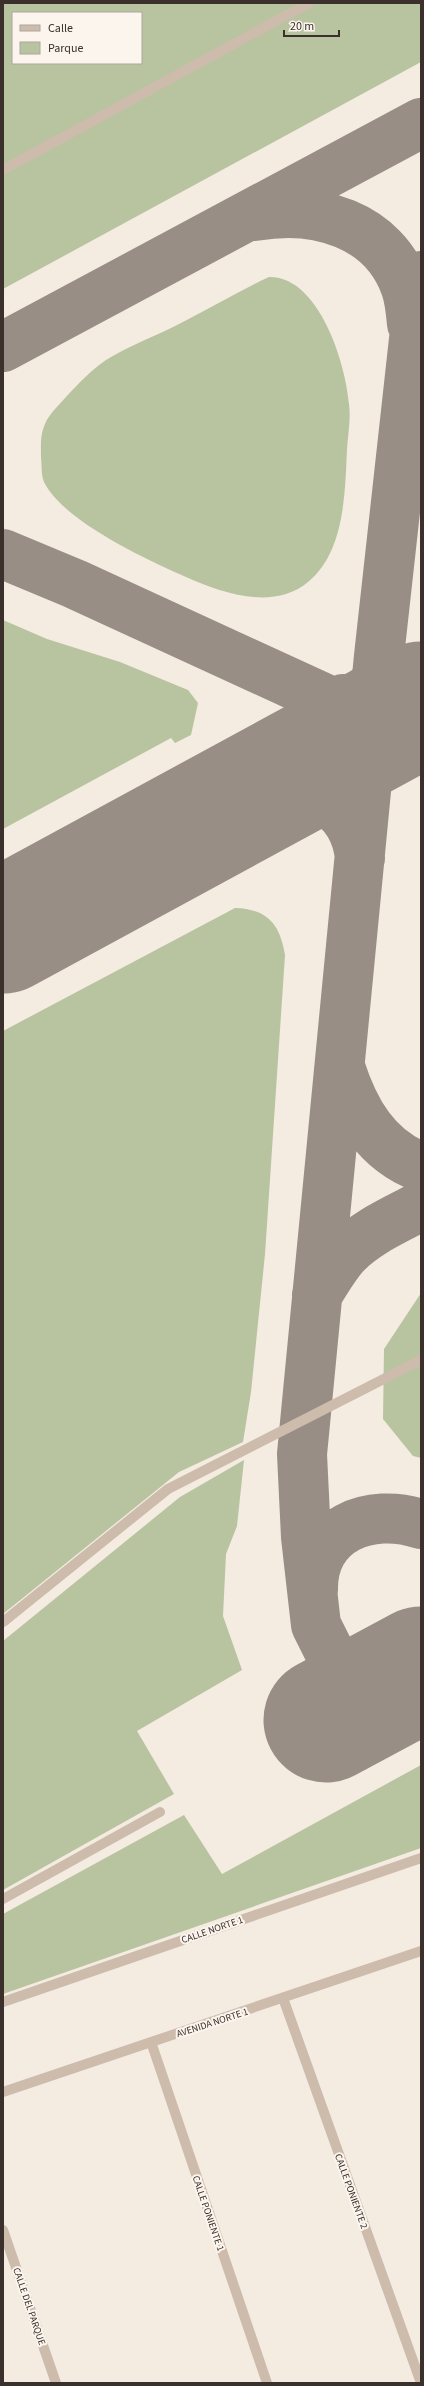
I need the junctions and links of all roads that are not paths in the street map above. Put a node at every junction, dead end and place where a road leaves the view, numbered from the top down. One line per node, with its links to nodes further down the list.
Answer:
1 (309, 3): 2 (street)
2 (3, 170)
3 (421, 1360): 4 (street)
4 (3, 1622)
5 (160, 1812): 7 (street)
6 (421, 1858): 10 (street, CALLE NORTE 1)
7 (3, 1899)
8 (421, 1951): 9 (street, AVENIDA NORTE 1)
9 (283, 1998): 11 (street, AVENIDA NORTE 1); 16 (street, CALLE PONIENTE 2)
10 (3, 2002)
11 (151, 2042): 12 (street, AVENIDA NORTE 1); 15 (street, CALLE PONIENTE 1)
12 (3, 2092)
13 (3, 2230): 14 (street, CALLE DEL PARQUE)
14 (56, 2383)
15 (268, 2383)
16 (421, 2383)

